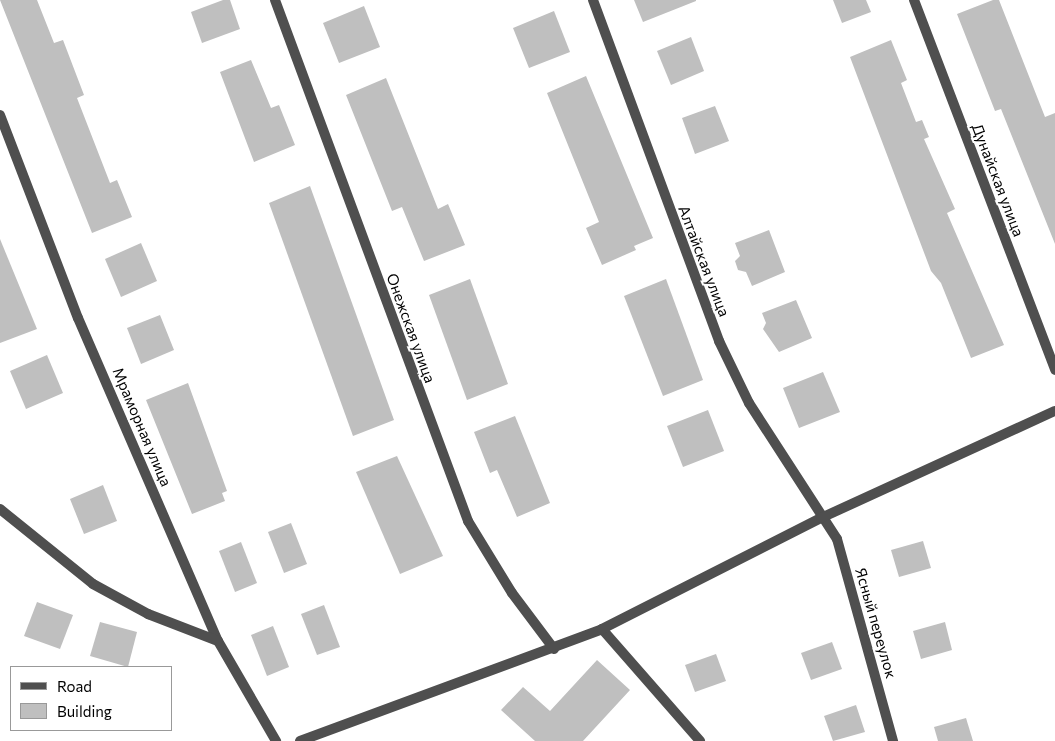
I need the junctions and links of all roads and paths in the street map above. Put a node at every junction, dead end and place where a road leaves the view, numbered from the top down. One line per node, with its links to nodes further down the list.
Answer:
1 (275, 0): 11 (street, Онежская улица)
2 (593, 0): 8 (street, Алтайская улица)
3 (914, 0): 5 (street, Дунайская улица)
4 (0, 115): 10 (street, Мраморная улица)
5 (1055, 370)
6 (1055, 411): 8 (street)
7 (0, 509): 10 (street)
8 (821, 518): 9 (street); 15 (street, Ясный переулок)
9 (602, 629): 11 (street); 14 (street)
10 (218, 641): 12 (street, Мраморная улица)
11 (554, 648): 13 (street)
12 (276, 741)
13 (300, 741)
14 (700, 741)
15 (893, 741)

